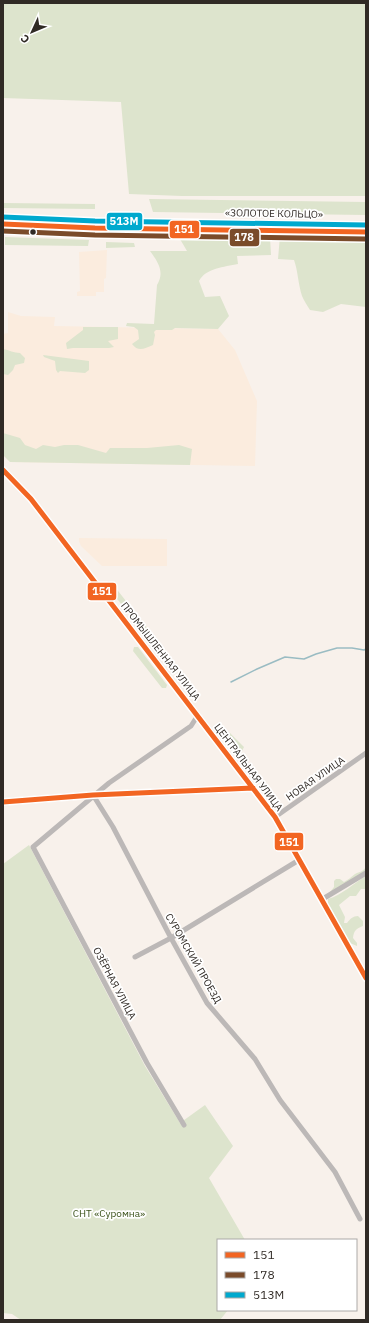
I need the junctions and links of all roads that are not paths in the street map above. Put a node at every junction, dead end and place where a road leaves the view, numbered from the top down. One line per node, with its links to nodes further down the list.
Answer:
1 (3, 220): 3 (highway)
2 (3, 224): 3 (highway)
3 (181, 226): 4 (highway, «ЗОЛОТОЕ КОЛЬЦО»); 5 (highway, «ЗОЛОТОЕ КОЛЬЦО»)
4 (366, 226)
5 (366, 232)
6 (3, 470): 7 (street, ПРОМЫШЛЕННАЯ УЛИЦА)
7 (198, 715): 9 (street, ЦЕНТРАЛЬНАЯ УЛИЦА); 10 (street)
8 (366, 754): 12 (street, НОВАЯ УЛИЦА)
9 (253, 788): 10 (street); 12 (street, ЦЕНТРАЛЬНАЯ УЛИЦА)
10 (93, 795): 11 (street); 16 (street, СУРОМСКИЙ ПРОЕЗД); 19 (street, ОЗЁРНАЯ УЛИЦА)
11 (3, 802)
12 (275, 817): 13 (street, ЦЕНТРАЛЬНАЯ УЛИЦА)
13 (299, 860): 15 (street, ЦЕНТРАЛЬНАЯ УЛИЦА); 16 (street)
14 (366, 873): 15 (street)
15 (321, 900): 18 (street, ЦЕНТРАЛЬНАЯ УЛИЦА)
16 (171, 938): 17 (street); 20 (street, СУРОМСКИЙ ПРОЕЗД)
17 (135, 957)
18 (366, 978)
19 (184, 1125)
20 (360, 1219)

